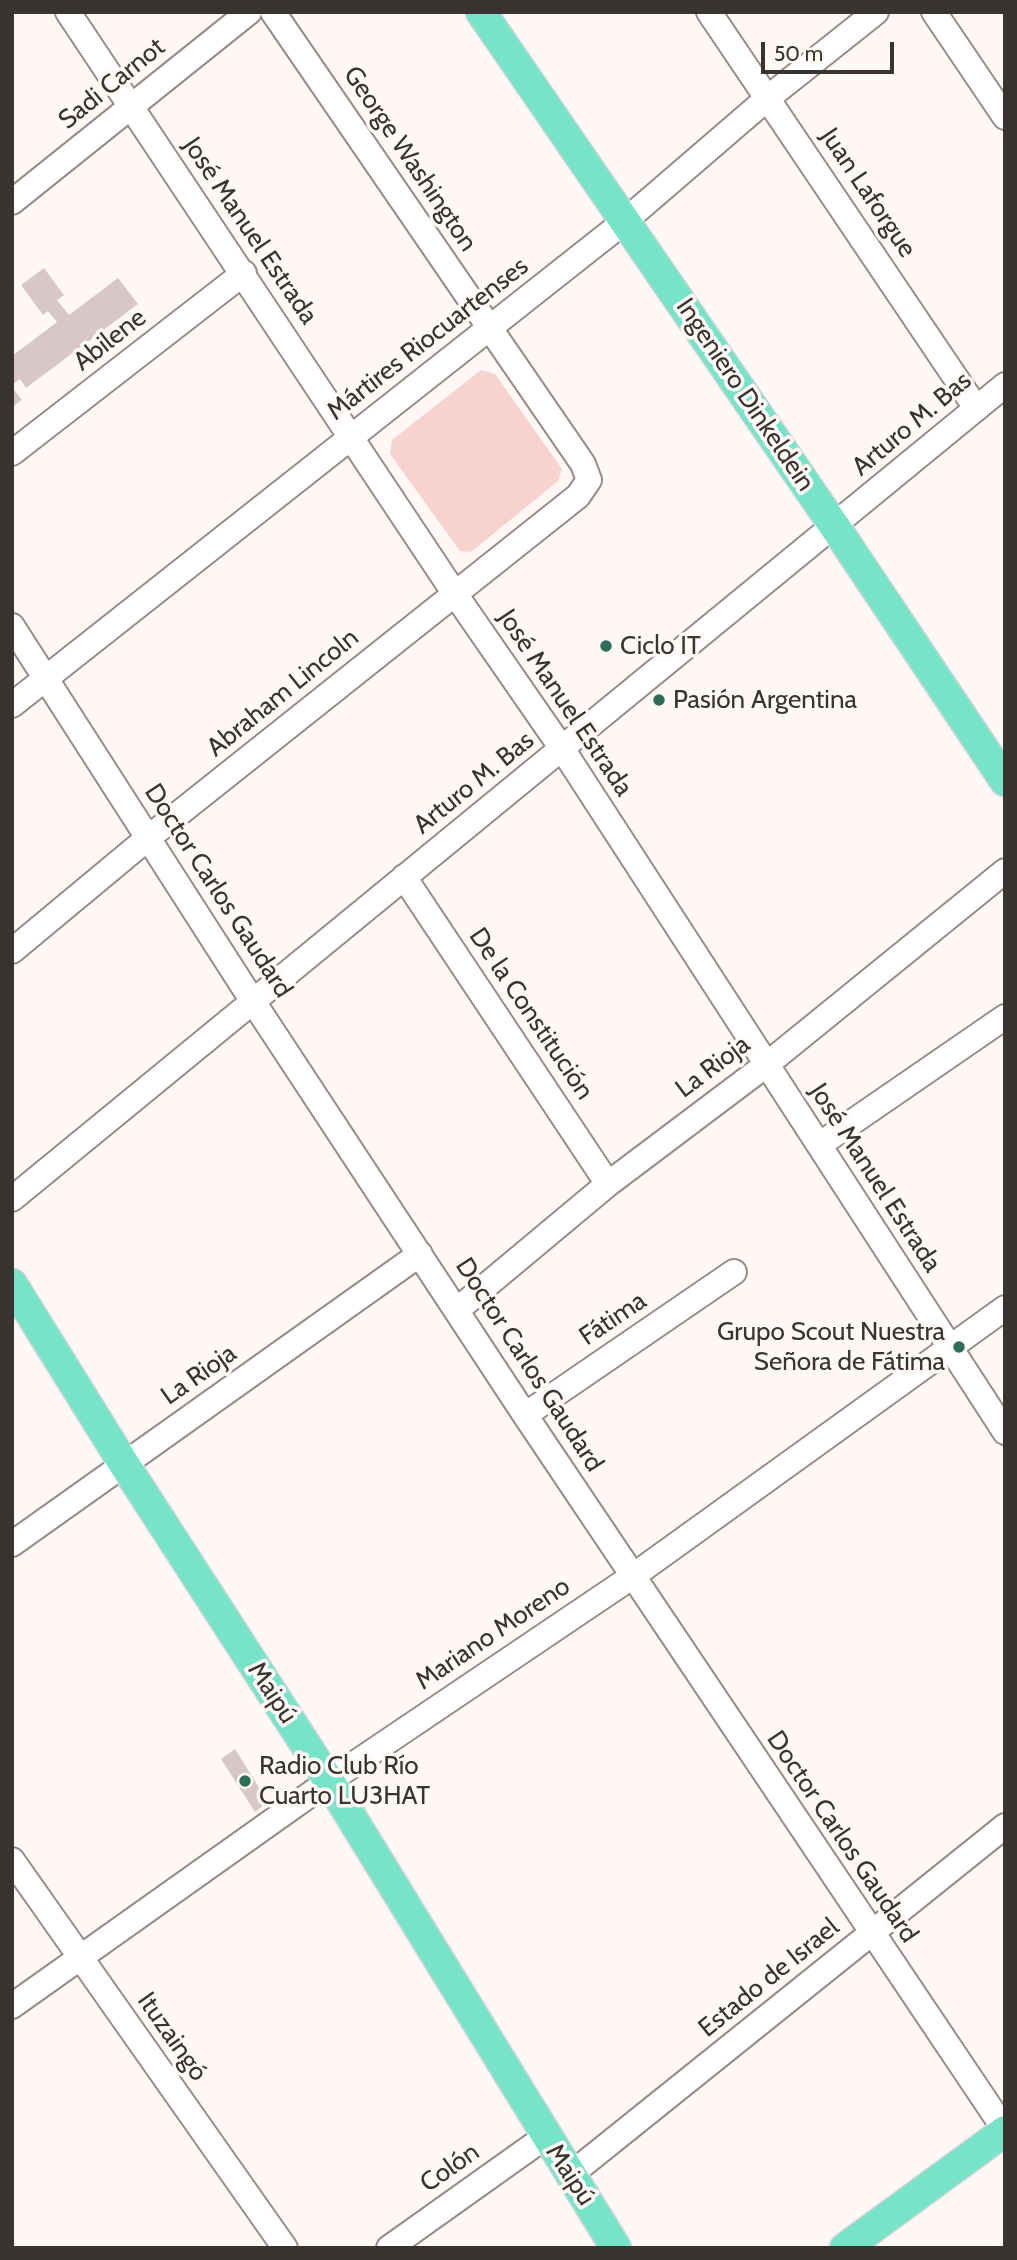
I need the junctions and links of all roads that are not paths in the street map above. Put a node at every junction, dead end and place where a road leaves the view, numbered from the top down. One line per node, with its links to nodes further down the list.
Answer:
1 (68, 12): 9 (street, José Manuel Estrada)
2 (249, 12): 9 (street, Sadi Carnot)
3 (273, 12): 14 (street, George Washington)
4 (481, 12): 12 (main road, Ingeniero Dinkeldein)
5 (709, 12): 8 (street, Juan Laforgue)
6 (876, 12): 8 (street, Mártires Riocuartenses)
7 (934, 12): 10 (street)
8 (769, 97): 12 (street, Mártires Riocuartenses); 16 (street, Juan Laforgue)
9 (131, 108): 11 (street, Sadi Carnot); 13 (street, José Manuel Estrada)
10 (1005, 117)
11 (12, 202)
12 (625, 221): 14 (street, Mártires Riocuartenses); 20 (main road, Ingeniero Dinkeldein)
13 (244, 273): 17 (street, José Manuel Estrada); 18 (street, Abilene)
14 (490, 328): 17 (street, Mártires Riocuartenses); 19 (street, George Washington)
15 (1005, 386): 16 (street, Arturo M. Bas)
16 (976, 408): 20 (street, Arturo M. Bas)
17 (352, 437): 21 (street, José Manuel Estrada); 23 (street, Mártires Riocuartenses)
18 (12, 453)
19 (589, 480): 21 (street, Abraham Lincoln)
20 (835, 527): 25 (street, Arturo M. Bas); 26 (main road, Ingeniero Dinkeldein)
21 (455, 594): 25 (street, José Manuel Estrada); 27 (street, Abraham Lincoln)
22 (12, 626): 23 (street, Doctor Carlos Gaudard)
23 (45, 679): 24 (street, Mártires Riocuartenses); 27 (street, Doctor Carlos Gaudard)
24 (12, 705)
25 (563, 750): 29 (street, Arturo M. Bas); 33 (street, José Manuel Estrada)
26 (1005, 781)
27 (148, 838): 30 (street, Abraham Lincoln); 31 (street, Doctor Carlos Gaudard)
28 (1005, 871): 33 (street, La Rioja)
29 (404, 877): 31 (street, Arturo M. Bas); 35 (street, De la Constitución)
30 (12, 951)
31 (252, 1000): 36 (street, Arturo M. Bas); 37 (street, Doctor Carlos Gaudard)
32 (1005, 1017): 34 (street)
33 (766, 1065): 34 (street, José Manuel Estrada); 35 (street, La Rioja)
34 (819, 1145): 42 (street, José Manuel Estrada)
35 (608, 1184): 41 (street, La Rioja)
36 (12, 1199)
37 (420, 1254): 41 (street, Doctor Carlos Gaudard); 45 (street, La Rioja)
38 (734, 1272): 43 (street, Fátima)
39 (12, 1284): 45 (main road, Maipú)
40 (1005, 1308): 42 (street, Mariano Moreno)
41 (457, 1310): 43 (street, Doctor Carlos Gaudard)
42 (950, 1349): 44 (street, José Manuel Estrada); 47 (street, Mariano Moreno)
43 (525, 1415): 47 (street, Doctor Carlos Gaudard)
44 (1005, 1432)
45 (124, 1464): 46 (street, La Rioja); 48 (main road, Maipú)
46 (12, 1544)
47 (633, 1576): 48 (street, Mariano Moreno); 51 (street, Doctor Carlos Gaudard)
48 (330, 1781): 52 (street, Mariano Moreno); 55 (main road, Maipú)
49 (1005, 1826): 51 (street, Estado de Israel)
50 (12, 1860): 52 (street, Ituzaingó)
51 (871, 1934): 54 (street, Doctor Carlos Gaudard); 56 (street, Estado de Israel)
52 (80, 1958): 53 (street, Mariano Moreno); 57 (street, Ituzaingó)
53 (12, 2006)
54 (1005, 2130): 60 (main road)
55 (545, 2137): 56 (main road, Maipú); 58 (street, Colón)
56 (570, 2175): 59 (main road, Maipú)
57 (285, 2248)
58 (388, 2248)
59 (616, 2248)
60 (845, 2248)

